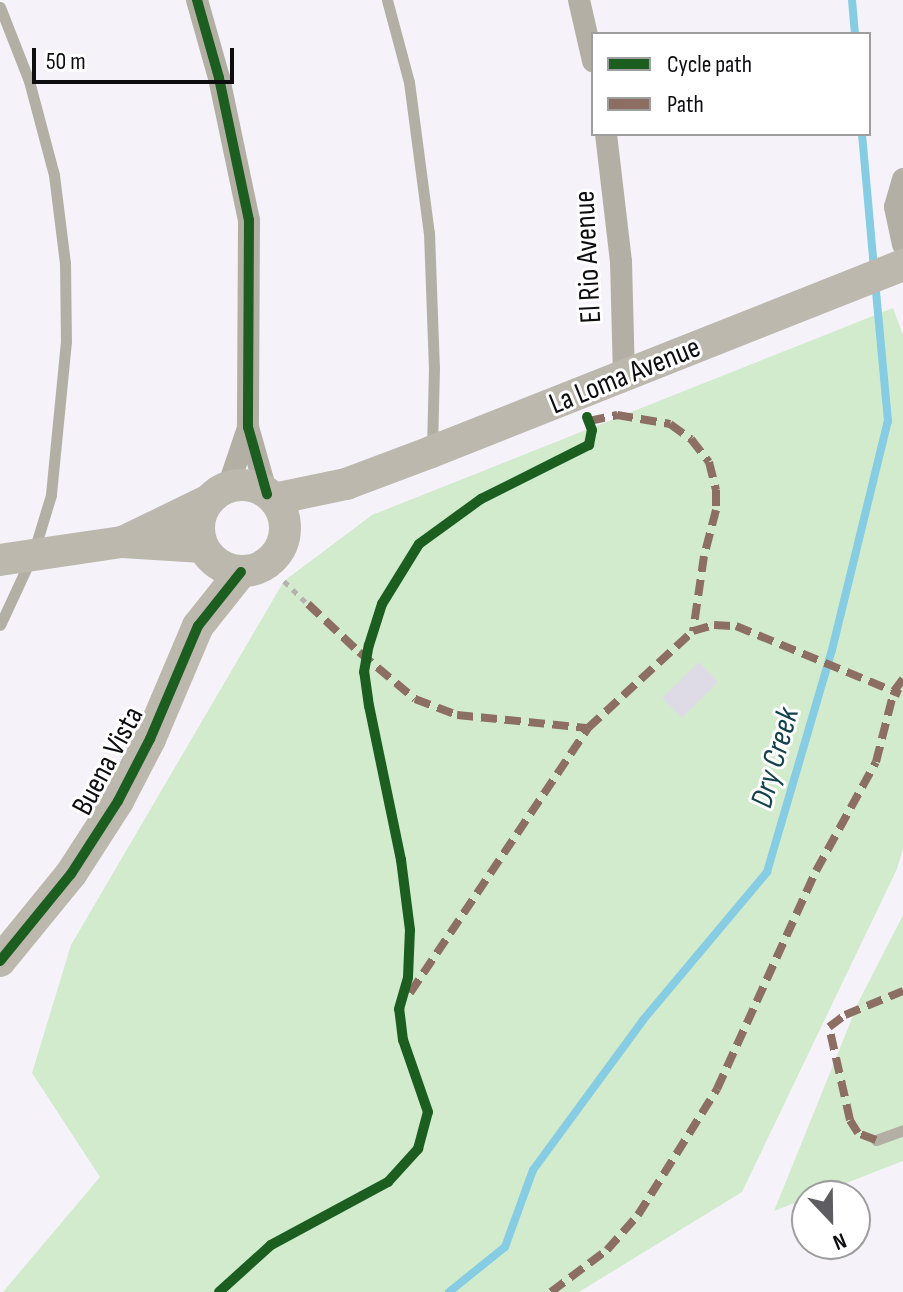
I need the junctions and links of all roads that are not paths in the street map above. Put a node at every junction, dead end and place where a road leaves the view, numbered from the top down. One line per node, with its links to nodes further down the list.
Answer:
1 (197, 0): 11 (street)
2 (387, 0): 12 (lane)
3 (579, 0): 5 (street)
4 (0, 7): 19 (lane)
5 (591, 52)
6 (606, 136): 10 (street, El Rio Avenue)
7 (903, 179): 8 (street)
8 (903, 244)
9 (903, 265): 10 (main road, La Loma Avenue)
10 (624, 377): 12 (main road, La Loma Avenue)
11 (248, 427): 14 (street); 15 (street)
12 (431, 452): 13 (main road, La Loma Avenue)
13 (346, 484): 15 (main road, La Loma Avenue); 16 (main road, La Loma Avenue)
14 (218, 494): 15 (main road); 17 (main road); 18 (main road)
15 (271, 497): 16 (main road)
16 (284, 539): 21 (main road)
17 (122, 542): 18 (main road); 19 (main road)
18 (204, 550): 21 (main road); 23 (main road, Buena Vista)
19 (33, 554): 20 (main road); 22 (lane)
20 (0, 560)
21 (241, 572): 23 (main road, Buena Vista)
22 (0, 625)
23 (198, 626): 24 (main road, Buena Vista)
24 (0, 961)
25 (903, 1130): 26 (lane)
26 (876, 1140)

